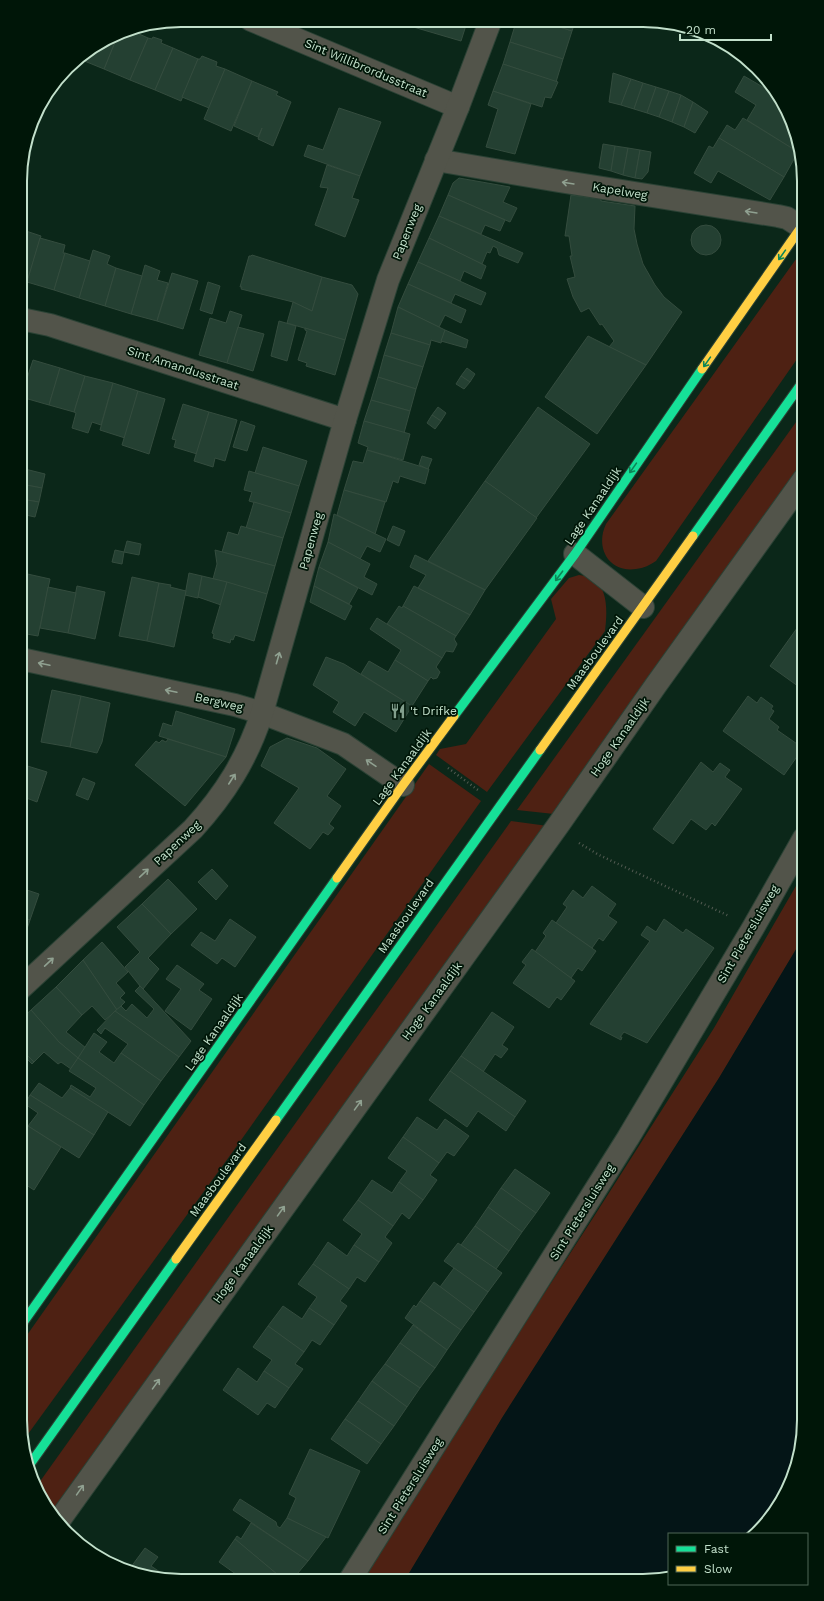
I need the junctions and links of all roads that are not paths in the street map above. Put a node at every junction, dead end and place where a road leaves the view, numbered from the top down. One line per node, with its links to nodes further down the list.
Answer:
1 (268, 27): 3 (street, Sint Willibrordusstraat)
2 (488, 27): 3 (street, Papenweg)
3 (458, 107): 4 (street, Papenweg)
4 (436, 160): 5 (street, Kapelweg, one-way to 4); 9 (street, Papenweg)
5 (797, 222)
6 (797, 234): 11 (street, Lage Kanaaldijk, one-way to 11)
7 (27, 320): 9 (street, Sint Amandusstraat)
8 (797, 390): 12 (street, Maasboulevard)
9 (345, 420): 14 (street, Papenweg, one-way to 9)
10 (797, 489): 20 (street, Hoge Kanaaldijk, one-way to 10)
11 (575, 554): 12 (street); 15 (street, Lage Kanaaldijk, one-way to 15)
12 (643, 607): 19 (street, Maasboulevard)
13 (27, 660): 14 (street, Bergweg, one-way to 13)
14 (262, 713): 15 (street, Bergweg, one-way to 14); 17 (street, Papenweg, one-way to 14)
15 (403, 785): 18 (street, Lage Kanaaldijk)
16 (797, 850): 21 (street, Sint Pietersluisweg)
17 (27, 983)
18 (27, 1317)
19 (32, 1461)
20 (61, 1517)
21 (354, 1574)

